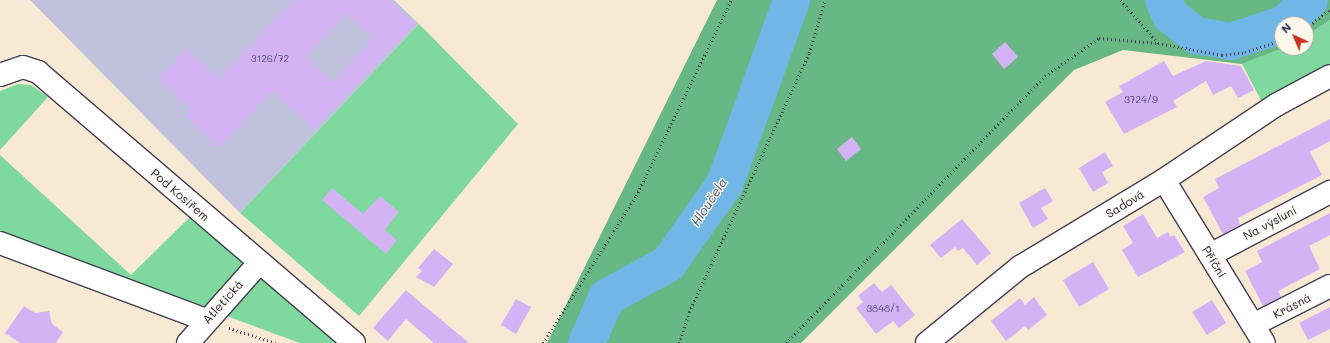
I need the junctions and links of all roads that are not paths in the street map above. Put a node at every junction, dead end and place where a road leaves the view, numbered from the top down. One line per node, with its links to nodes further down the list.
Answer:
1 (0, 75): 7 (street, Pod Kosířem)
2 (1330, 76): 3 (street, Sadová)
3 (1164, 180): 6 (street, Příční); 13 (street, Sadová)
4 (1330, 192): 6 (street, Na výsluní)
5 (0, 243): 9 (street)
6 (1210, 255): 10 (street, Příční)
7 (259, 262): 9 (street, Atletická); 12 (street, Pod Kosířem)
8 (1330, 286): 10 (street, Krásná)
9 (206, 320): 11 (street, Atletická)
10 (1259, 334)
11 (188, 343)
12 (354, 343)
13 (927, 343)

